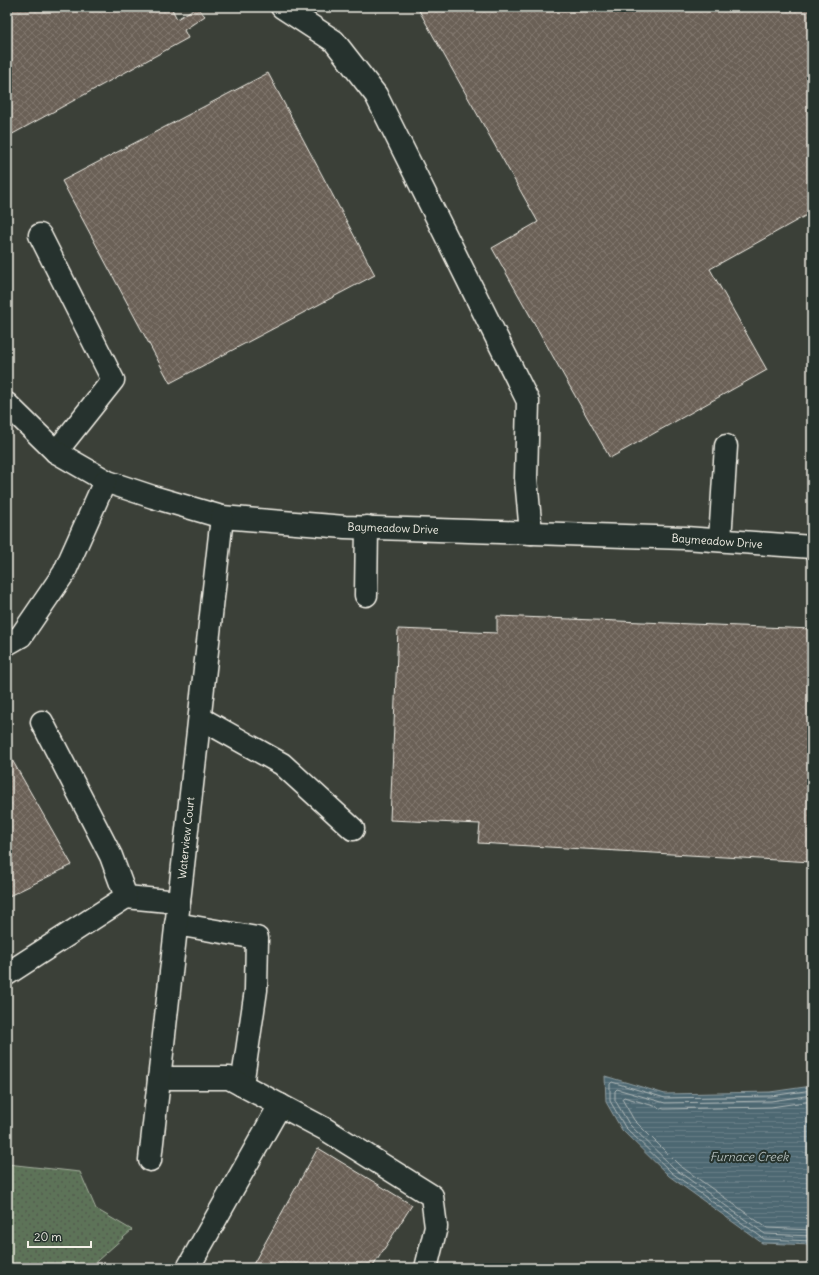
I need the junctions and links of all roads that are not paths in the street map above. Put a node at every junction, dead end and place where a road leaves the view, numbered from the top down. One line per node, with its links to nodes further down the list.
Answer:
1 (282, 7): 9 (street)
2 (40, 235): 5 (street)
3 (7, 404): 5 (street, Baymeadow Drive)
4 (726, 446): 10 (street)
5 (56, 452): 6 (street, Baymeadow Drive)
6 (106, 481): 7 (street, Baymeadow Drive); 13 (street)
7 (222, 517): 8 (street, Baymeadow Drive); 14 (street, Waterview Court)
8 (367, 527): 9 (street, Baymeadow Drive); 12 (street)
9 (531, 533): 10 (street, Baymeadow Drive)
10 (720, 540): 11 (street, Baymeadow Drive)
11 (812, 547)
12 (366, 595)
13 (7, 644)
14 (200, 718): 16 (street); 18 (street, Waterview Court)
15 (42, 722): 17 (street)
16 (353, 829)
17 (126, 897): 18 (street); 20 (street)
18 (179, 902): 19 (street, Waterview Court)
19 (176, 924): 21 (street, Waterview Court); 22 (street)
20 (7, 974)
21 (159, 1078): 22 (street); 24 (street, Waterview Court)
22 (242, 1085): 23 (street)
23 (280, 1105): 25 (street); 26 (street)
24 (150, 1160)
25 (188, 1268)
26 (426, 1268)

